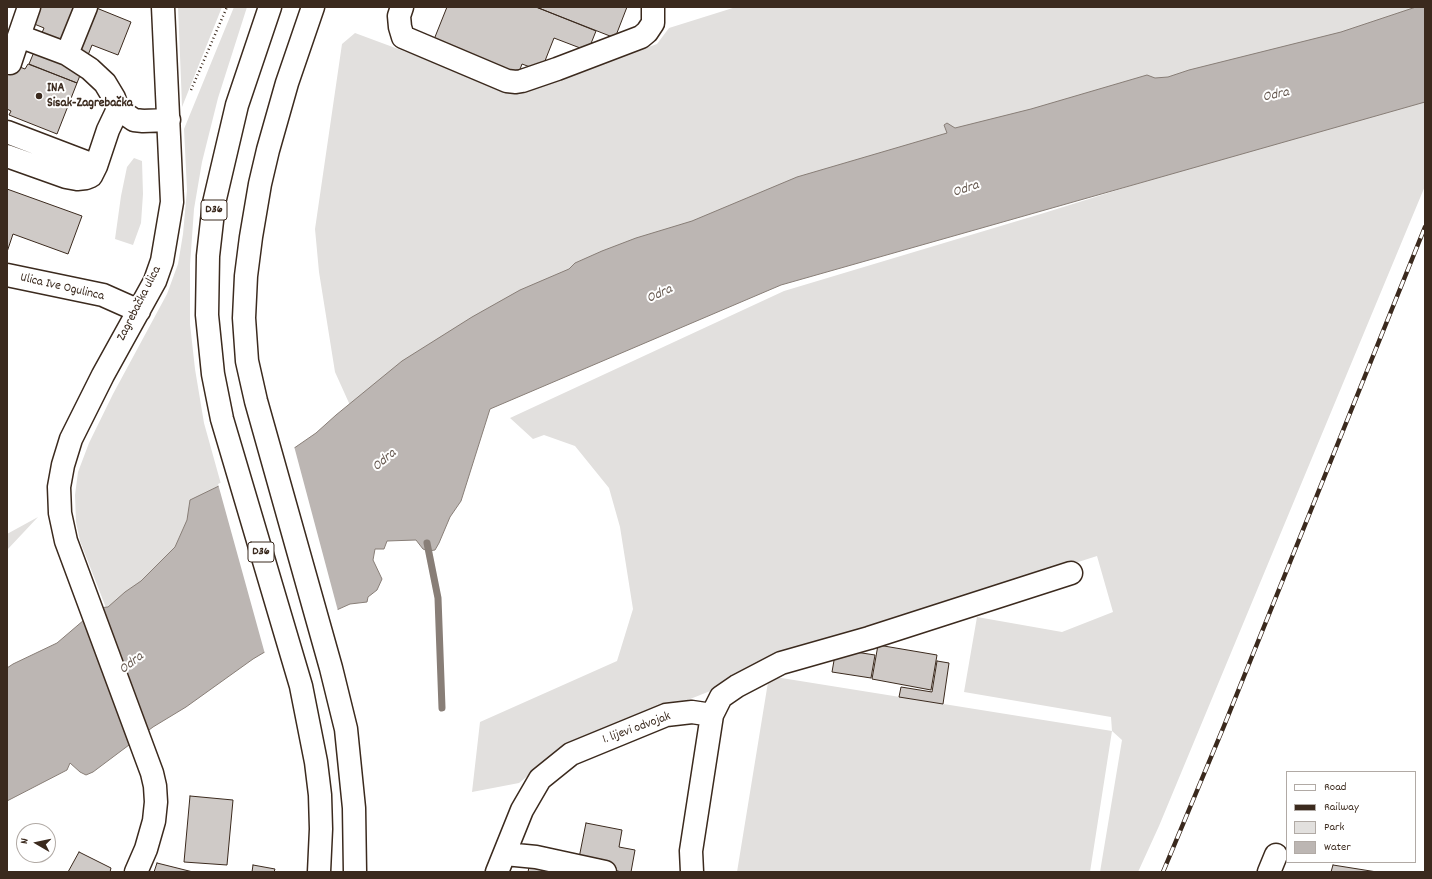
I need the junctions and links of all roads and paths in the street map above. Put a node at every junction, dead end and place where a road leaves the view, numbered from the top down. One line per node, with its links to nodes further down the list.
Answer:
1 (29, 7): 8 (main road)
2 (86, 7): 9 (main road)
3 (164, 7): 12 (main road, Zagrebačka ulica)
4 (270, 7): 22 (main road, D36)
5 (313, 7): 23 (main road)
6 (402, 7): 7 (main road)
7 (652, 7)
8 (19, 36): 9 (main road); 10 (main road)
9 (67, 54): 11 (main road)
10 (10, 63)
11 (118, 109): 12 (main road); 15 (main road)
12 (169, 120): 17 (main road, Zagrebačka ulica)
13 (7, 132): 15 (main road)
14 (7, 156): 15 (main road)
15 (96, 166)
16 (7, 275): 17 (main road, Ulica Ive Ogulinca)
17 (139, 312): 21 (main road, Zagrebačka ulica)
18 (1070, 573): 19 (main road)
19 (712, 715): 20 (main road, 1. lijevi odvojak); 25 (main road)
20 (501, 863): 24 (main road)
21 (136, 872)
22 (319, 872)
23 (355, 872)
24 (605, 872)
25 (692, 872)

